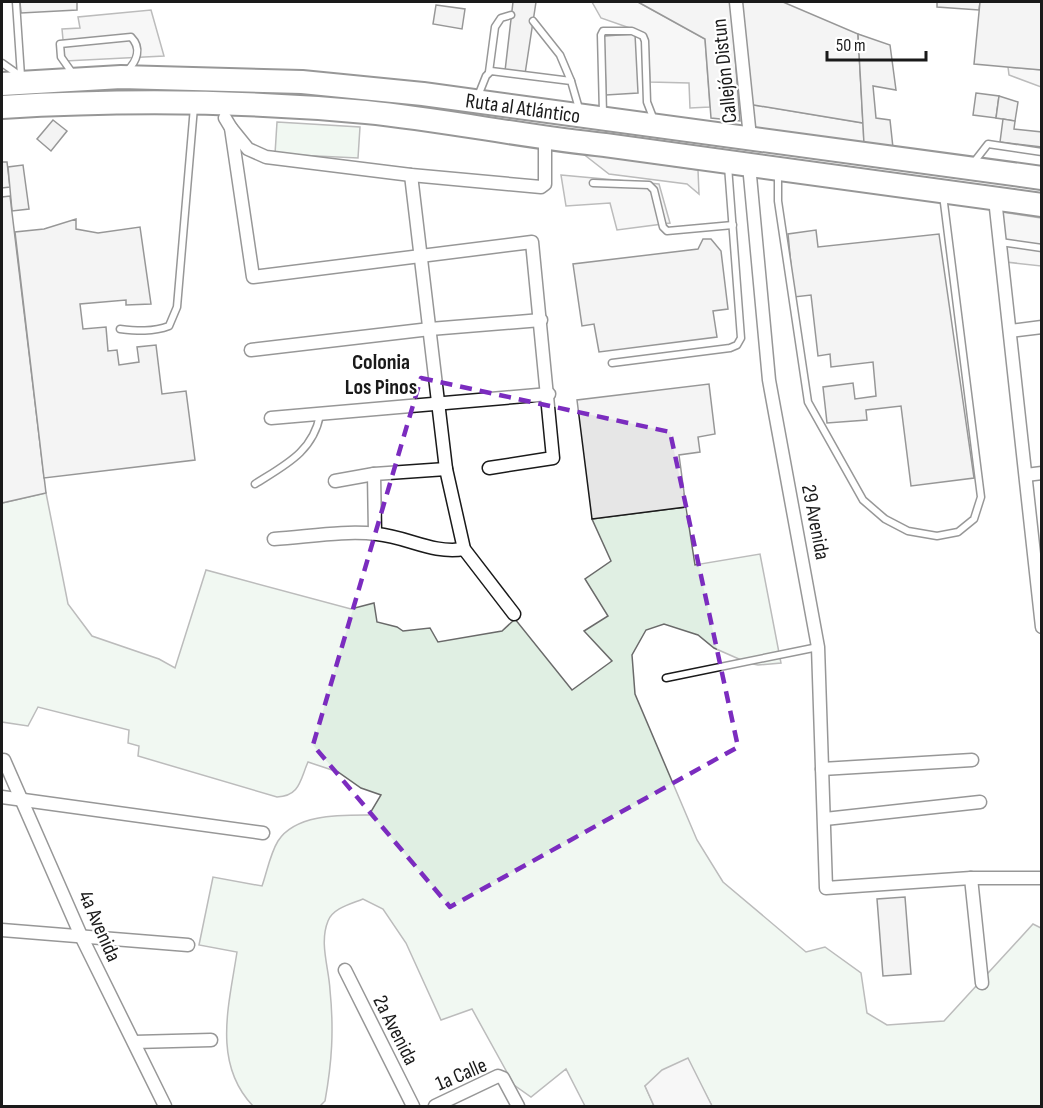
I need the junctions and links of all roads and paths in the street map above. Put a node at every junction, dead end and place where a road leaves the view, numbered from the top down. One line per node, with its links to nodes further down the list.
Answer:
1 (16, 2): 9 (lane)
2 (736, 2): 16 (street, Callejón Distun)
3 (512, 15): 6 (lane)
4 (533, 21): 10 (lane)
5 (2, 63): 9 (lane)
6 (489, 72): 10 (lane); 11 (lane)
7 (121, 77): 8 (highway, Ruta al Atlántico); 8 (lane); 11 (highway, Ruta al Atlántico)
8 (88, 78): 9 (highway, Ruta al Atlántico)
9 (11, 79)
10 (570, 81): 14 (lane)
11 (474, 101): 14 (highway, Ruta al Atlántico)
12 (194, 103): 13 (highway, Ruta al Atlántico); 17 (highway, Ruta al Atlántico); 34 (lane)
13 (2, 107)
14 (589, 118): 15 (highway, Ruta al Atlántico); 15 (lane)
15 (664, 127): 16 (highway, Ruta al Atlántico)
16 (750, 137): 20 (highway, Ruta al Atlántico)
17 (545, 139): 19 (highway, Ruta al Atlántico); 22 (street)
18 (1041, 152): 20 (lane)
19 (739, 163): 21 (highway, Ruta al Atlántico); 28 (lane); 57 (street, 29 Avenida)
20 (969, 168): 23 (highway, Ruta al Atlántico); 25 (highway)
21 (778, 169): 25 (highway, Ruta al Atlántico); 25 (lane)
22 (411, 175): 31 (street); 31 (street)
23 (1041, 178)
24 (593, 183): 28 (lane)
25 (953, 193): 26 (highway, Ruta al Atlántico)
26 (995, 199): 27 (highway, Ruta al Atlántico); 29 (street)
27 (1041, 205)
28 (733, 225): 38 (lane)
29 (1000, 242): 30 (lane); 36 (street)
30 (1041, 248)
31 (419, 258): 32 (street); 35 (street)
32 (541, 320): 35 (street); 39 (street)
33 (1041, 327): 36 (street)
34 (120, 329)
35 (430, 329): 37 (street); 40 (street)
36 (1010, 331): 47 (street)
37 (251, 350)
38 (612, 363)
39 (549, 394): 40 (street); 43 (street)
40 (439, 402): 41 (street); 44 (street)
41 (320, 415): 42 (street); 49 (lane)
42 (271, 418)
43 (489, 468)
44 (446, 469): 46 (street); 53 (street)
45 (1041, 473): 47 (street)
46 (374, 474): 48 (street); 50 (street)
47 (1026, 476): 52 (street)
48 (335, 481)
49 (255, 484)
50 (375, 533): 51 (street); 53 (street)
51 (274, 539)
52 (1038, 543): 55 (street)
53 (464, 549): 54 (street)
54 (514, 614)
55 (1041, 621): 56 (street)
56 (1041, 627)
57 (818, 647): 58 (lane); 61 (street, 29 Avenida)
58 (666, 678)
59 (4, 760): 63 (street, 4a Avenida)
60 (972, 760): 61 (street)
61 (822, 769): 65 (street, 29 Avenida)
62 (2, 797): 63 (street)
63 (24, 801): 66 (street); 70 (street, 4a Avenida)
64 (980, 802): 65 (street)
65 (825, 819): 67 (street, 29 Avenida)
66 (263, 833)
67 (971, 878): 68 (street); 73 (street)
68 (1041, 878)
69 (2, 930): 70 (street)
70 (82, 938): 71 (street); 75 (street, 4a Avenida)
71 (189, 945)
72 (345, 970): 77 (street, 2a Avenida)
73 (982, 983)
74 (211, 1040): 75 (street)
75 (134, 1042): 76 (street, 4a Avenida)
76 (165, 1107)
77 (413, 1107)
78 (435, 1107): 79 (street, 1a Calle)
79 (518, 1107)

